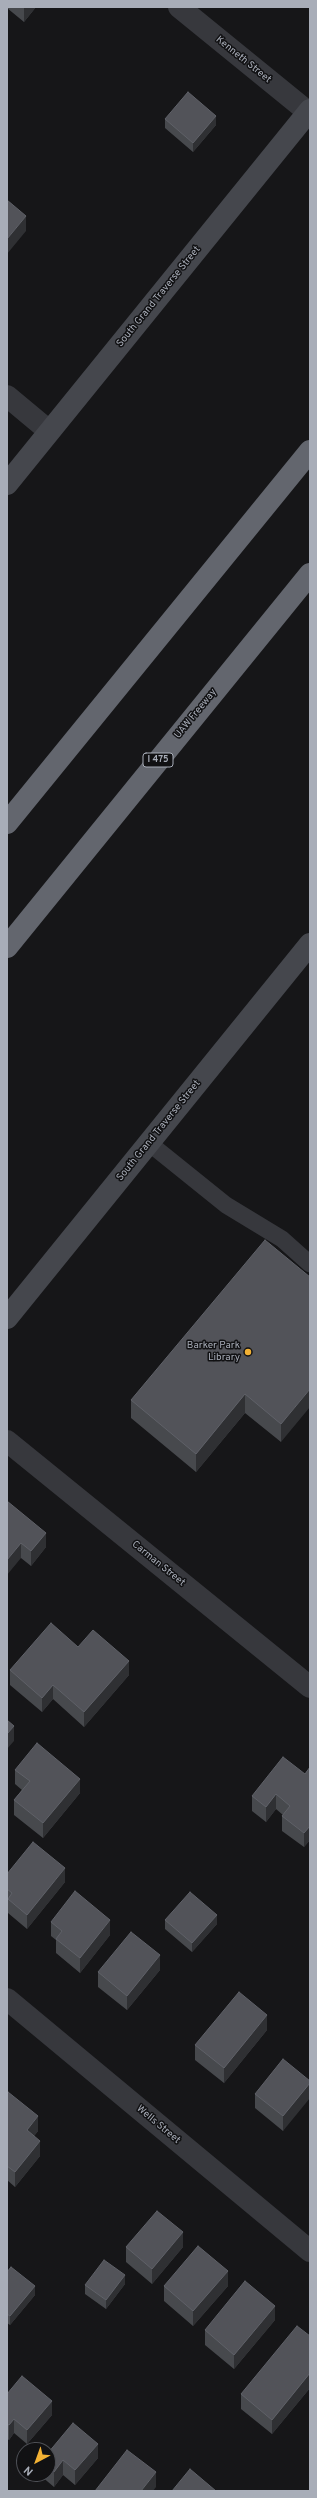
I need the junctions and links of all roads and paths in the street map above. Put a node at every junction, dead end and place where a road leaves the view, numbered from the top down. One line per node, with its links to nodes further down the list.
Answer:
1 (179, 7): 2 (street, Kenneth Street)
2 (309, 111): 4 (main road, South Grand Traverse Street)
3 (7, 396): 4 (street)
4 (49, 432): 6 (main road, South Grand Traverse Street)
5 (310, 451): 8 (highway)
6 (7, 484)
7 (310, 574): 10 (highway, UAW Freeway / I 475)
8 (7, 823)
9 (310, 944): 11 (main road, South Grand Traverse Street)
10 (7, 947)
11 (150, 1142): 12 (lane); 13 (main road, South Grand Traverse Street)
12 (310, 1264)
13 (7, 1318)
14 (7, 1441): 15 (street, Carman Street)
15 (310, 1687)
16 (7, 1999): 17 (street, Wells Street)
17 (310, 2251)

